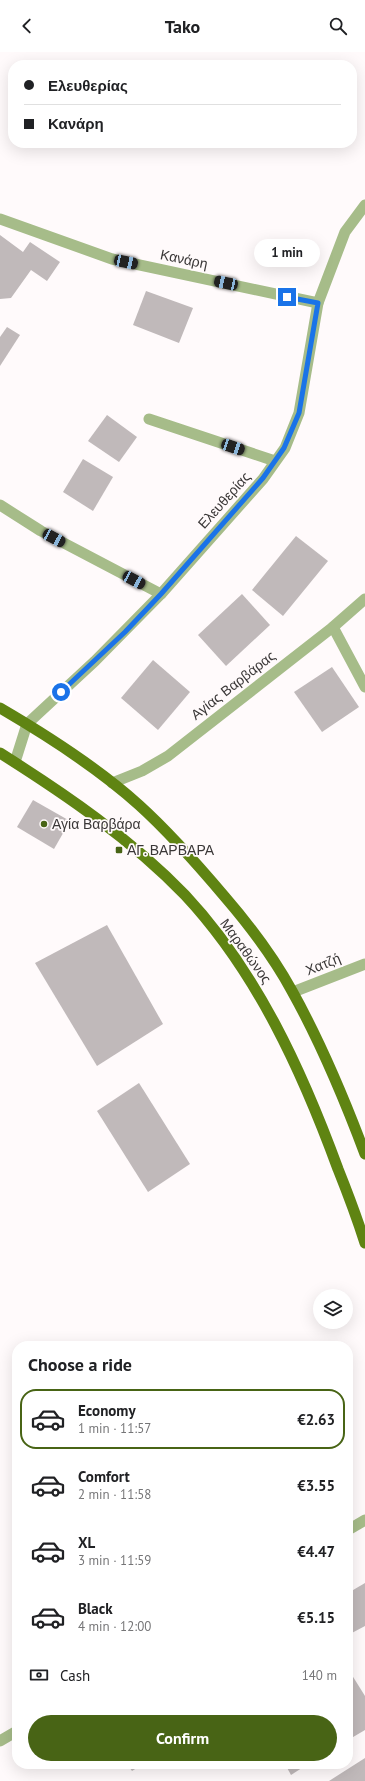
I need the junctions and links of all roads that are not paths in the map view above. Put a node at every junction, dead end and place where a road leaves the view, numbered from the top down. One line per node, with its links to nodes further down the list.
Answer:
1 (365, 205): 3 (street, Ελευθερίας)
2 (0, 219): 3 (street, Κανάρη)
3 (318, 303): 5 (street, Ελευθερίας)
4 (149, 419): 5 (street)
5 (275, 461): 7 (street, Ελευθερίας)
6 (0, 505): 7 (street)
7 (161, 594): 12 (street, Ελευθερίας)
8 (365, 599): 9 (street, Αγίας Βαρβάρας)
9 (333, 627): 10 (street); 15 (street, Αγίας Βαρβάρας)
10 (365, 687)
11 (0, 708): 12 (main road, Μαραθώνος)
12 (27, 724): 14 (street, Ελευθερίας); 15 (main road, Μαραθώνος)
13 (0, 752): 14 (main road, Μαραθώνος)
14 (15, 762): 19 (main road, Μαραθώνος)
15 (112, 783): 17 (main road, Μαραθώνος)
16 (365, 964): 17 (street, Χατζή)
17 (293, 992): 18 (main road, Μαραθώνος)
18 (365, 1154)
19 (365, 1243)
20 (365, 1520): 21 (street)
21 (353, 1527)
22 (12, 1734): 23 (street)
23 (0, 1741)

